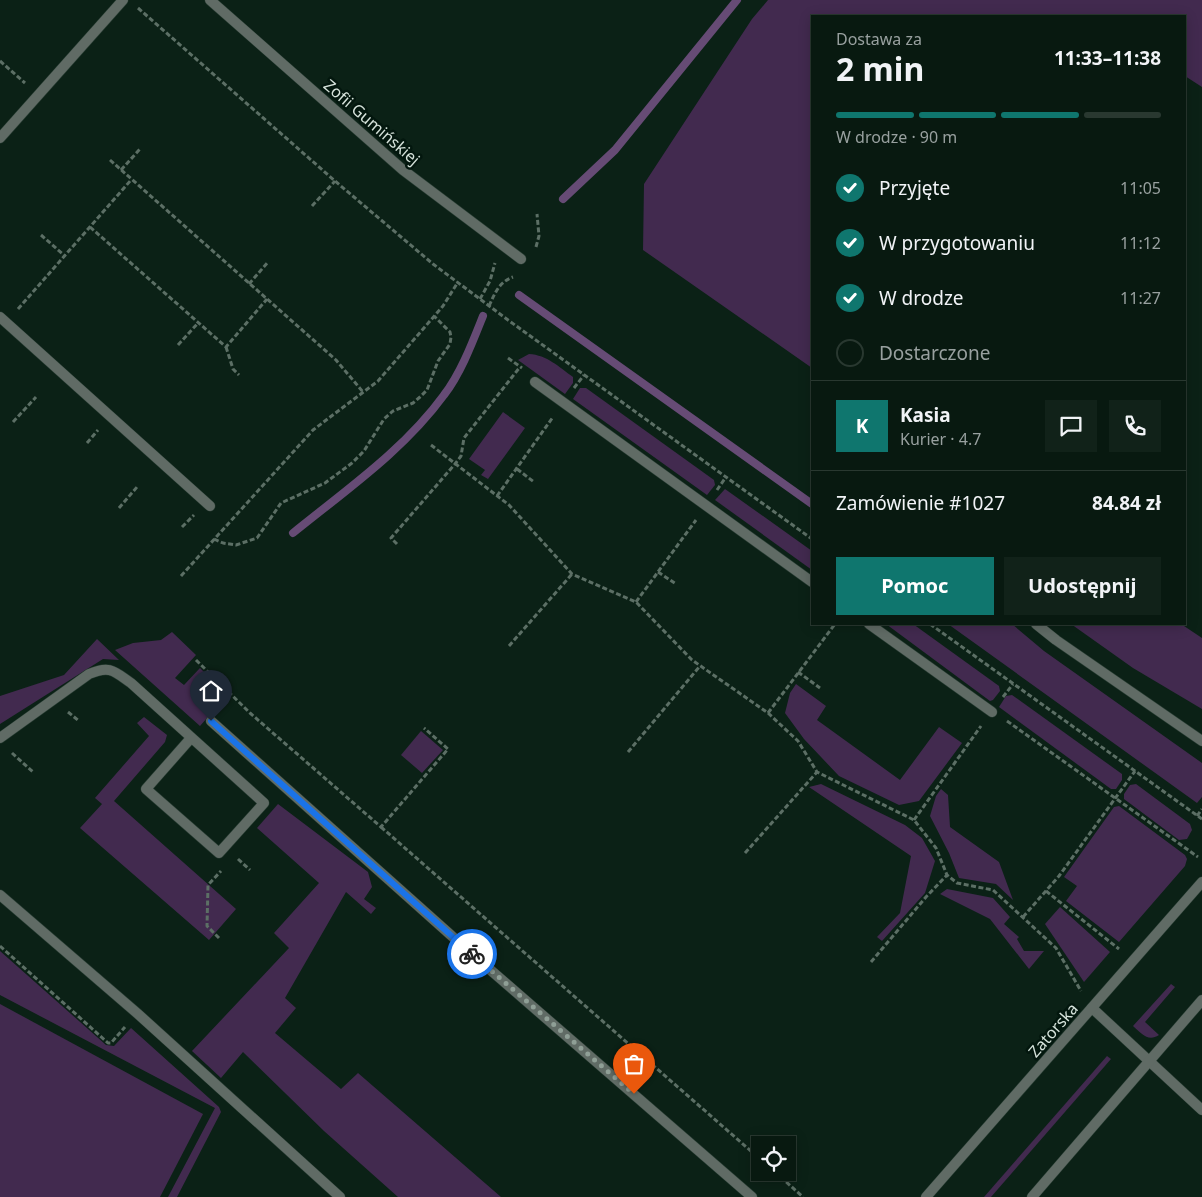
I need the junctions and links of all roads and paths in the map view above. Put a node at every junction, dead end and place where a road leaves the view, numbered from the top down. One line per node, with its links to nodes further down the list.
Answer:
1 (124, 0): 5 (street)
2 (210, 0): 15 (street, Zofii Gumińskiej)
3 (134, 4): 11 (path)
4 (0, 62): 5 (path)
5 (38, 96): 6 (street)
6 (0, 138)
7 (140, 148): 9 (path)
8 (110, 160): 9 (path)
9 (121, 170): 10 (path)
10 (131, 180): 13 (path); 20 (path)
11 (335, 180): 12 (path); 19 (path)
12 (312, 206)
13 (90, 227): 16 (path); 26 (path)
14 (41, 235): 16 (path)
15 (500, 243): 17 (street, Zofii Gumińskiej); 22 (path)
16 (65, 256): 23 (path)
17 (521, 259)
18 (268, 262): 20 (path)
19 (458, 282): 22 (path); 24 (path)
20 (249, 284): 21 (path)
21 (266, 299): 28 (path); 32 (path)
22 (480, 299): 45 (path)
23 (18, 308)
24 (434, 316): 32 (path); 46 (path)
25 (0, 317): 42 (street)
26 (198, 322): 27 (path); 28 (path)
27 (178, 345)
28 (226, 347): 30 (path)
29 (520, 367): 37 (path)
30 (239, 375)
31 (535, 382): 51 (street)
32 (363, 392): 46 (path)
33 (36, 397): 35 (path)
34 (556, 413): 38 (path)
35 (13, 422)
36 (431, 445): 37 (path)
37 (455, 464): 41 (path); 47 (path)
38 (516, 469): 39 (path); 41 (path)
39 (534, 482)
40 (137, 487): 43 (path)
41 (497, 496): 49 (path)
42 (210, 506)
43 (119, 508)
44 (693, 523): 48 (path)
45 (811, 538)
46 (214, 539): 50 (path)
47 (397, 544)
48 (658, 572): 52 (path); 53 (path)
49 (572, 574): 53 (path); 58 (path)
50 (181, 576)
51 (811, 581)
52 (676, 584)
53 (636, 602): 60 (path)
54 (834, 625): 61 (path)
55 (871, 625): 64 (street)
56 (931, 625): 74 (path)
57 (1037, 625): 71 (street)
58 (509, 646)
59 (196, 660): 82 (path)
60 (700, 666): 65 (path); 73 (path)
61 (798, 672): 62 (path); 65 (path)
62 (820, 688)
63 (64, 708): 66 (path)
64 (992, 712): 77 (path)
65 (768, 713): 76 (path)
66 (79, 721)
67 (211, 721): 104 (street)
68 (983, 724): 81 (path)
69 (424, 728): 82 (path)
70 (191, 738): 70 (street); 72 (street)
71 (1202, 742)
72 (3, 743): 75 (path)
73 (628, 752)
74 (1135, 771): 77 (path); 79 (path)
75 (33, 772)
76 (817, 772): 81 (path); 83 (path)
77 (1115, 799): 84 (path); 88 (path)
78 (1202, 809): 79 (path)
79 (1198, 816): 80 (path)
80 (1202, 819)
81 (914, 820): 86 (path)
82 (381, 827): 101 (path)
83 (745, 854)
84 (1198, 857)
85 (222, 871): 91 (path)
86 (947, 875): 90 (path); 94 (path)
87 (1202, 882): 97 (street, Zatorska)
88 (1046, 891): 90 (path); 93 (path)
89 (0, 895): 98 (street)
90 (1023, 917): 95 (path)
91 (220, 938)
92 (0, 946): 98 (path)
93 (1119, 949)
94 (871, 962)
95 (1081, 991)
96 (1202, 1000): 99 (street)
97 (1092, 1008): 99 (street); 106 (street, Zatorska)
98 (138, 1014): 103 (street)
99 (1149, 1062): 100 (street); 107 (street)
100 (1202, 1110)
101 (751, 1152)
102 (785, 1181): 105 (path)
103 (340, 1197)
104 (752, 1197)
105 (804, 1197)
106 (926, 1197)
107 (1032, 1197)

